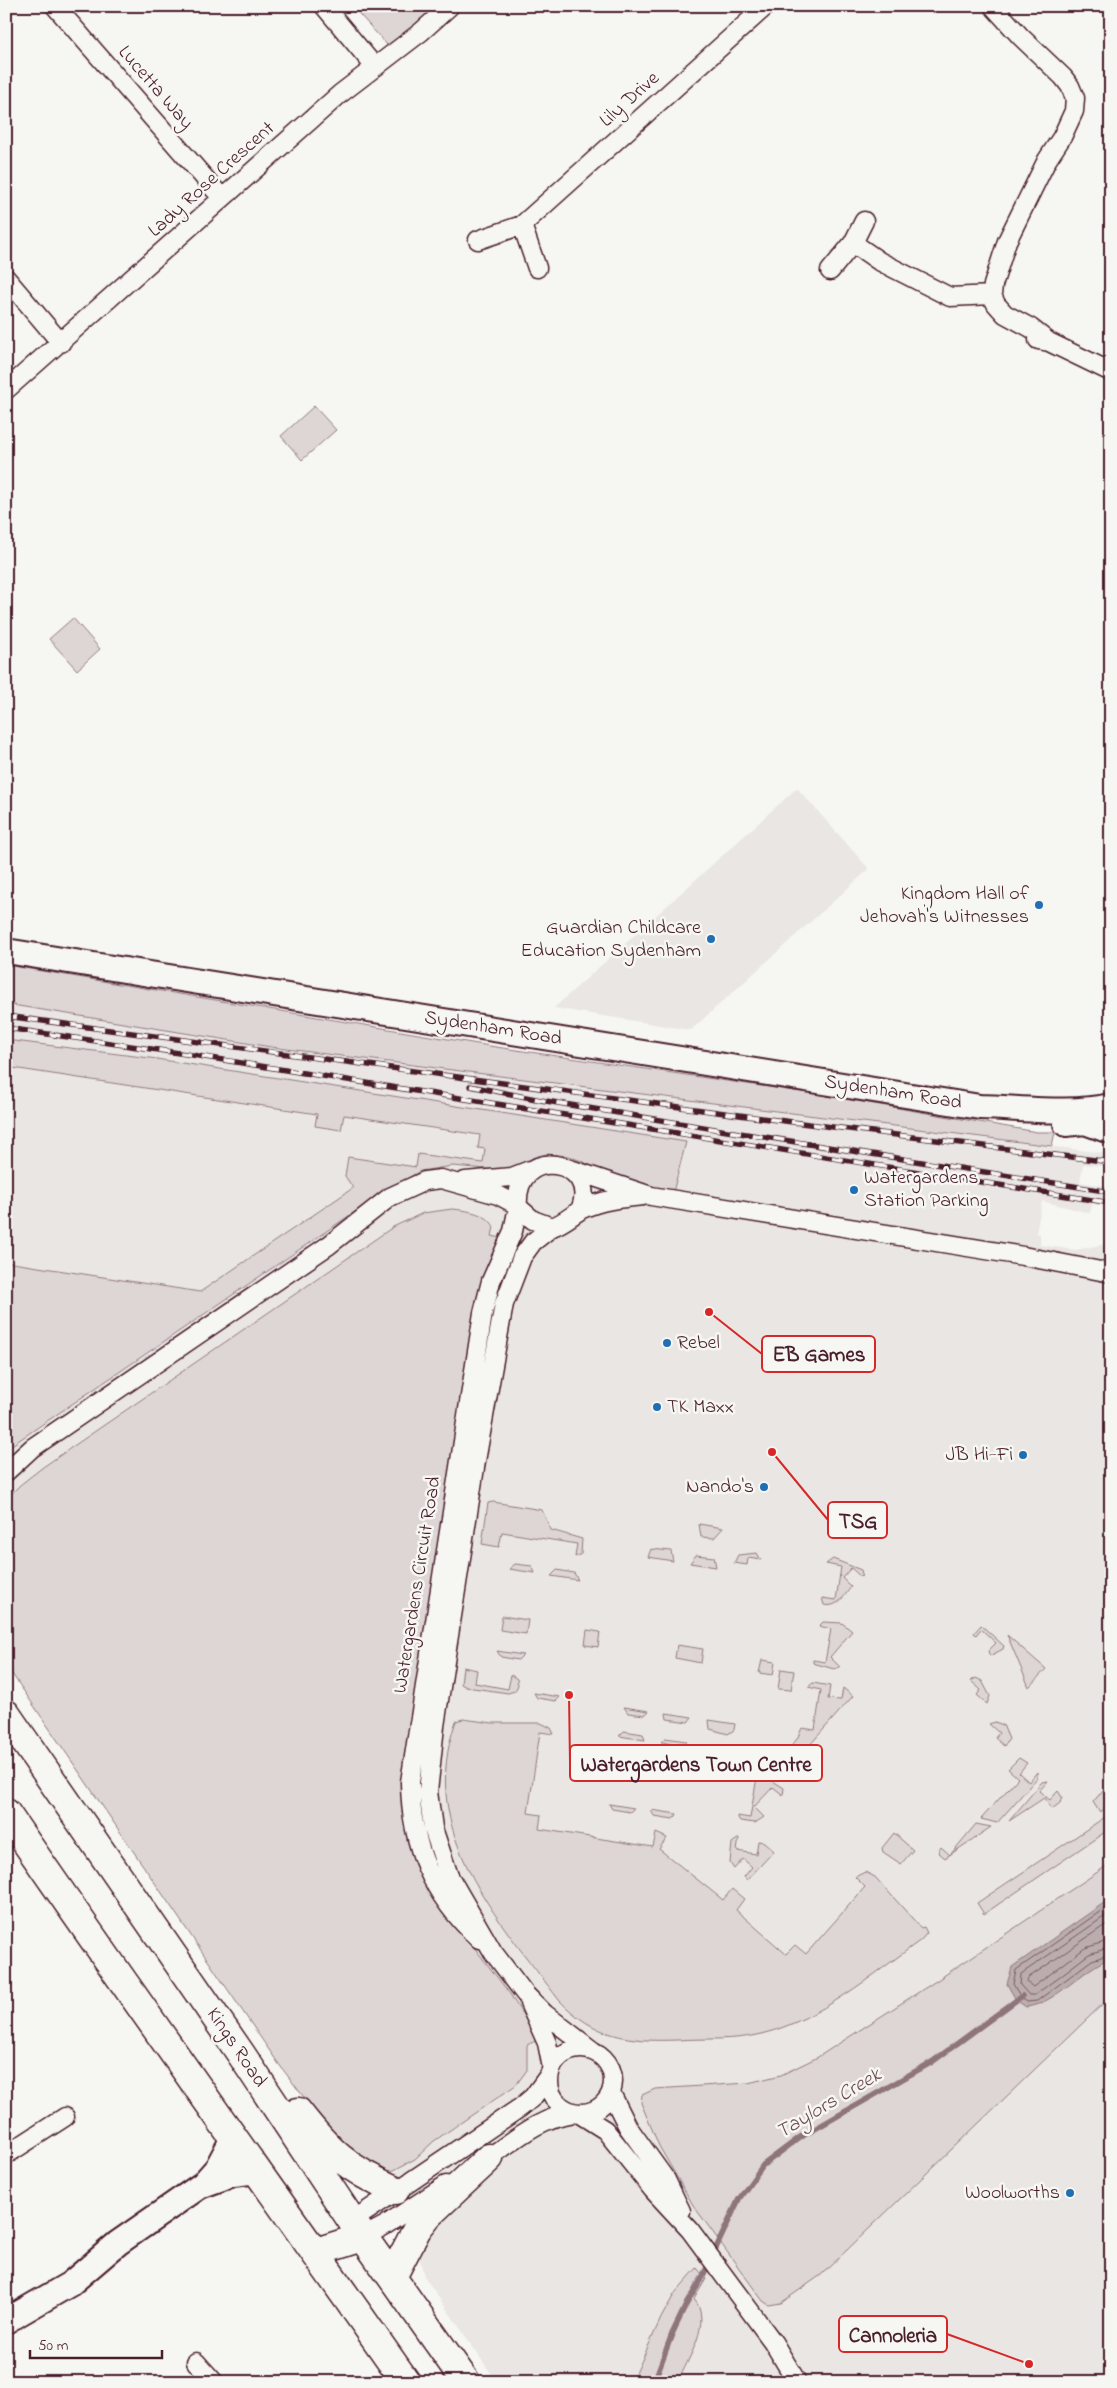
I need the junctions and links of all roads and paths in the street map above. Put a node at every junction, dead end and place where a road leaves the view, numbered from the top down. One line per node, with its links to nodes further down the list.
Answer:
1 (55, 6): 7 (street, Lucetta Way)
2 (324, 6): 6 (street)
3 (450, 6): 6 (street, Lady Rose Crescent)
4 (766, 6): 9 (street, Lily Drive)
5 (1000, 9): 15 (street)
6 (375, 67): 7 (street, Lady Rose Crescent)
7 (222, 198): 16 (street, Lady Rose Crescent)
8 (864, 221): 11 (street)
9 (522, 225): 10 (street, Lily Drive); 12 (street)
10 (478, 240)
11 (853, 243): 13 (street); 15 (street)
12 (537, 268)
13 (830, 271)
14 (6, 278): 16 (street)
15 (988, 295): 17 (street)
16 (61, 343): 18 (street, Lady Rose Crescent)
17 (1111, 372)
18 (6, 390)
19 (6, 951): 20 (street, Sydenham Road)
20 (1110, 1119)
21 (533, 1168): 22 (street); 23 (street); 25 (street)
22 (567, 1168): 24 (street); 26 (street)
23 (452, 1182): 25 (street); 29 (street)
24 (651, 1196): 26 (street); 28 (street)
25 (518, 1206): 27 (street); 34 (street, Watergardens Circuit Road)
26 (580, 1210): 27 (street)
27 (552, 1227): 34 (street, Watergardens Circuit Road)
28 (1111, 1273)
29 (32, 1448): 30 (street); 31 (street)
30 (6, 1458)
31 (6, 1472)
32 (6, 1714): 37 (main road, Kings Road)
33 (6, 1812): 42 (main road)
34 (493, 1952): 35 (street, Watergardens Circuit Road)
35 (525, 1994): 36 (street, Watergardens Circuit Road); 38 (street, Watergardens Circuit Road)
36 (593, 2051): 38 (street); 39 (street)
37 (241, 2054): 47 (main road); 48 (main road, Kings Road)
38 (550, 2071): 40 (street); 47 (street)
39 (611, 2093): 40 (street); 49 (street)
40 (576, 2113): 44 (street); 49 (street)
41 (65, 2117): 43 (street)
42 (233, 2138): 45 (main road); 46 (street)
43 (6, 2156)
44 (489, 2158): 48 (street); 51 (main road)
45 (258, 2171): 46 (street); 50 (main road)
46 (200, 2186): 52 (street)
47 (395, 2190): 48 (street)
48 (357, 2229): 50 (main road); 51 (main road, Kings Road)
49 (690, 2230): 57 (street)
50 (316, 2252): 55 (main road)
51 (392, 2277): 56 (main road, Kings Road)
52 (8, 2320)
53 (196, 2362): 54 (street)
54 (214, 2382)
55 (406, 2382)
56 (466, 2382)
57 (797, 2382)

